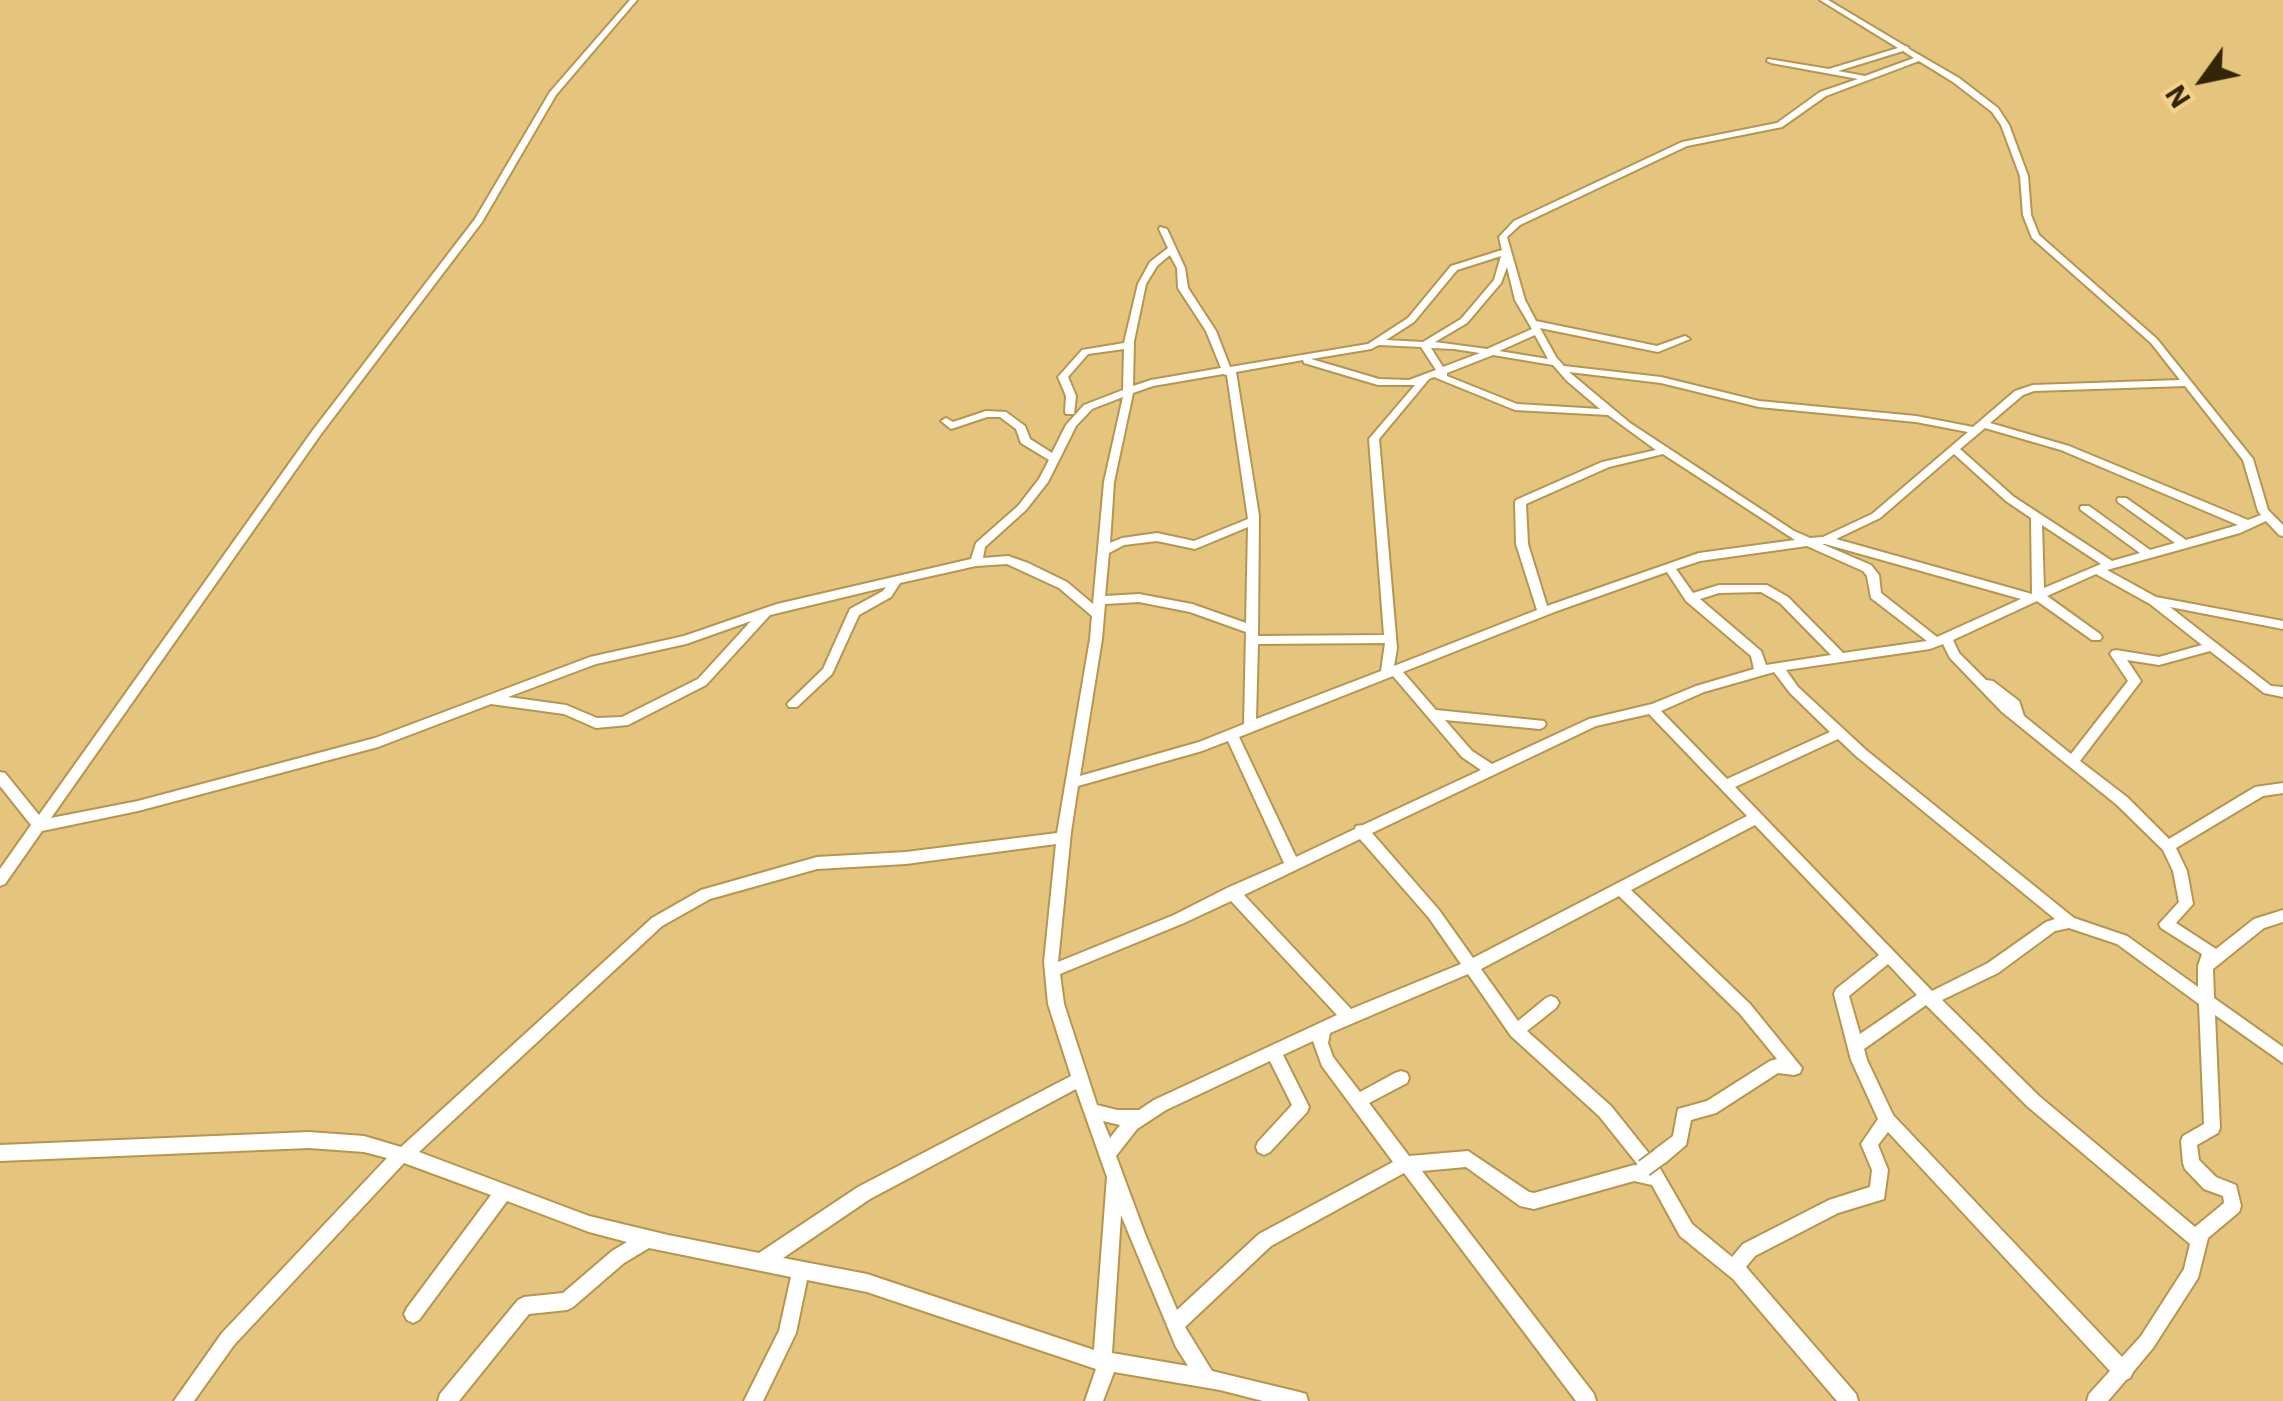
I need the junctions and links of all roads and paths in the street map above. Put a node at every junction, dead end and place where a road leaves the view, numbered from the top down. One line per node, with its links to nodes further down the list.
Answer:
1 (634, 0): 80 (street)
2 (1823, 0): 3 (street)
3 (1906, 48): 4 (street); 6 (street)
4 (1921, 58): 7 (street); 22 (street)
5 (1771, 61): 6 (street)
6 (1830, 70): 7 (street)
7 (1864, 78): 10 (street)
8 (1164, 229): 9 (street)
9 (1171, 250): 14 (street); 19 (street)
10 (1507, 251): 11 (street); 13 (street); 15 (street)
11 (1534, 327): 12 (street); 16 (street); 18 (street)
12 (1686, 339)
13 (1380, 342): 15 (street); 17 (street)
14 (1129, 344): 23 (street); 24 (street)
15 (1424, 345): 16 (street); 20 (street)
16 (1488, 353): 18 (street); 20 (street)
17 (1305, 360): 19 (street); 21 (street)
18 (1558, 365): 25 (street); 27 (street)
19 (1229, 372): 23 (street); 35 (street)
20 (1440, 375): 21 (street); 25 (street)
21 (1424, 380): 57 (street)
22 (2186, 383): 27 (street); 33 (street)
23 (1128, 389): 30 (street); 41 (street)
24 (1070, 412)
25 (1611, 412): 29 (street)
26 (946, 421): 30 (street)
27 (1978, 427): 28 (street); 36 (street)
28 (1954, 448): 34 (street); 38 (street)
29 (1664, 451): 39 (street); 53 (street)
30 (1055, 459): 43 (street)
31 (2122, 500): 40 (street)
32 (2085, 508): 42 (street)
33 (2268, 516): 36 (street); 37 (street)
34 (2036, 518): 44 (street); 48 (street)
35 (1253, 521): 41 (street); 55 (street)
36 (2249, 525): 40 (street)
37 (2283, 532)
38 (1825, 540): 39 (street); 48 (street)
39 (1808, 542): 45 (street); 58 (street)
40 (2184, 544): 42 (street)
41 (1105, 550): 51 (street)
42 (2146, 552): 44 (street)
43 (976, 562): 47 (street); 51 (street)
44 (2111, 564): 46 (street)
45 (1669, 567): 49 (street); 53 (street)
46 (2096, 569): 48 (street); 50 (street)
47 (896, 582): 52 (street); 66 (street)
48 (2035, 597): 56 (street); 58 (street)
49 (1690, 598): 60 (street); 62 (street)
50 (2154, 600): 54 (street); 59 (street)
51 (1100, 608): 55 (street); 76 (street)
52 (770, 610): 65 (street); 65 (street)
53 (1542, 612): 63 (street)
54 (2283, 625)
55 (1252, 635): 57 (street); 70 (street)
56 (2096, 637)
57 (1390, 639): 63 (street)
58 (1941, 640): 60 (street); 73 (street)
59 (2212, 646): 64 (street); 73 (street)
60 (1838, 655): 61 (street)
61 (1777, 667): 62 (street); 71 (street)
62 (1761, 671): 67 (street)
63 (1391, 672): 68 (street); 70 (street)
64 (2283, 692)
65 (492, 700): 80 (street)
66 (793, 704)
67 (1652, 709): 74 (street); 77 (street)
68 (1432, 714): 69 (street); 74 (street)
69 (1540, 724)
70 (1250, 728): 72 (street)
71 (1839, 733): 77 (street); 89 (street)
72 (1232, 736): 76 (street); 84 (street)
73 (2073, 761): 83 (street)
74 (1491, 770): 81 (street)
75 (0, 777): 80 (street)
76 (1072, 784): 82 (street)
77 (1724, 786): 79 (street)
78 (2283, 788): 83 (street)
79 (1756, 818): 86 (street); 90 (street)
80 (40, 826): 85 (street)
81 (1362, 830): 84 (street); 92 (street)
82 (1063, 838): 93 (street); 112 (street)
83 (2168, 846): 91 (street)
84 (1292, 864): 87 (street)
85 (0, 880)
86 (1621, 889): 92 (street); 113 (street)
87 (1232, 892): 93 (street); 97 (street)
88 (2283, 916): 91 (street)
89 (2070, 922): 94 (street); 96 (street)
90 (1889, 956): 94 (street); 100 (street)
91 (2204, 966): 96 (street)
92 (1470, 967): 97 (street); 99 (street)
93 (1052, 971): 104 (street)
94 (1928, 997): 100 (street); 119 (street)
95 (1551, 1002): 99 (street)
96 (2206, 1005): 102 (street); 119 (street)
97 (1349, 1017): 98 (street)
98 (1322, 1030): 101 (street); 105 (street)
99 (1516, 1032): 116 (street)
100 (1854, 1046): 108 (street)
101 (1274, 1054): 107 (street); 109 (street)
102 (2283, 1056)
103 (1401, 1078): 105 (street)
104 (1080, 1079): 106 (street); 121 (street)
105 (1357, 1101): 114 (street)
106 (1094, 1111): 107 (street); 110 (street)
107 (1142, 1117): 110 (street)
108 (1888, 1120): 120 (street); 126 (street)
109 (1264, 1146)
110 (1108, 1152): 115 (street)
111 (0, 1154): 112 (street)
112 (403, 1155): 117 (street); 129 (street)
113 (1652, 1162)
114 (1406, 1164): 116 (street); 124 (street); 134 (street)
115 (1116, 1173): 124 (street); 125 (street)
116 (1660, 1181): 120 (street)
117 (504, 1191): 118 (street); 123 (street)
118 (648, 1239): 121 (street); 130 (street)
119 (2199, 1241): 126 (street)
120 (1733, 1259): 135 (street)
121 (760, 1263): 122 (street)
122 (801, 1270): 125 (street); 131 (street)
123 (413, 1314)
124 (1175, 1324): 127 (street)
125 (1105, 1361): 127 (street); 132 (street)
126 (2124, 1372): 128 (street)
127 (1207, 1379): 133 (street)
128 (2100, 1400)
129 (182, 1401)
130 (447, 1401)
131 (753, 1401)
132 (1094, 1401)
133 (1299, 1401)
134 (1587, 1401)
135 (1850, 1401)

